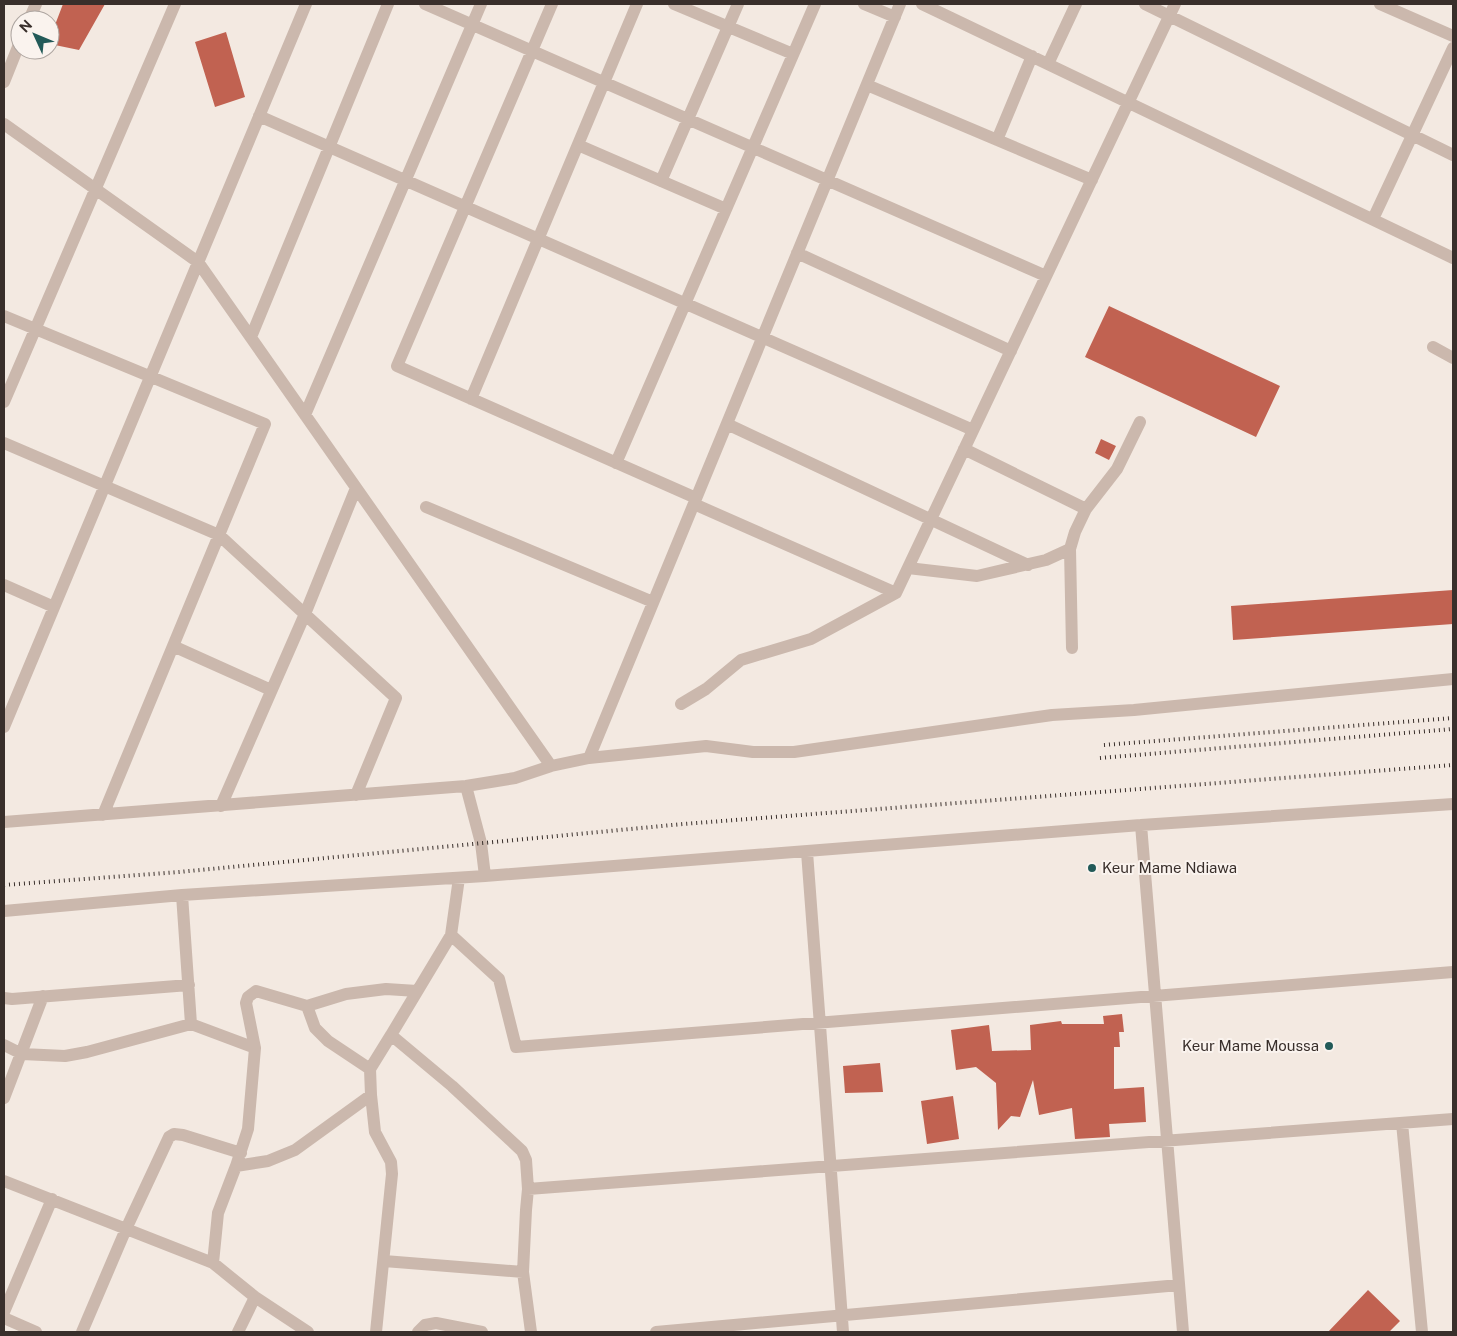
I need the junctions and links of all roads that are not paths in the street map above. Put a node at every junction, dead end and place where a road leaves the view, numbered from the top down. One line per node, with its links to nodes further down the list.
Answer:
1 (175, 4): 45 (street)
2 (306, 4): 32 (street)
3 (388, 4): 39 (street)
4 (425, 4): 19 (street)
5 (481, 4): 19 (street)
6 (552, 4): 23 (street)
7 (637, 4): 29 (street)
8 (674, 4): 20 (street)
9 (738, 4): 20 (street)
10 (815, 4): 24 (street)
11 (864, 4): 18 (street)
12 (900, 4): 18 (street)
13 (922, 4): 25 (street)
14 (1076, 4): 27 (street)
15 (1146, 4): 17 (street)
16 (1380, 4): 21 (street)
17 (1172, 10): 31 (street); 35 (street)
18 (895, 17): 30 (street)
19 (472, 24): 23 (street); 43 (street)
20 (728, 26): 24 (street); 33 (street)
21 (1453, 36)
22 (1453, 48): 35 (street)
23 (532, 51): 29 (street); 46 (street)
24 (793, 54): 38 (street)
25 (1032, 56): 27 (street); 36 (street)
26 (13, 60): 28 (street)
27 (1048, 64): 31 (street)
28 (4, 82)
29 (604, 82): 33 (street); 37 (street)
30 (867, 84): 36 (street); 41 (street)
31 (1128, 102): 42 (street); 48 (street)
32 (258, 116): 39 (street); 52 (street)
33 (688, 119): 38 (street); 44 (street)
34 (4, 124): 45 (street)
35 (1412, 135): 40 (street); 48 (street)
36 (997, 140): 42 (street)
37 (578, 145): 44 (street); 49 (street)
38 (753, 147): 41 (street); 47 (street)
39 (329, 148): 43 (street); 58 (street)
40 (1453, 155)
41 (828, 180): 50 (street); 53 (street)
42 (1092, 180): 53 (street)
43 (405, 181): 46 (street); 65 (street)
44 (661, 181): 47 (street)
45 (96, 190): 52 (street); 56 (street)
46 (465, 207): 49 (street); 63 (street)
47 (726, 209): 54 (street)
48 (1373, 219): 51 (street)
49 (538, 239): 54 (street); 63 (street)
50 (797, 254): 57 (street); 60 (street)
51 (1453, 258)
52 (198, 262): 58 (street); 62 (street)
53 (1046, 276): 60 (street)
54 (685, 303): 57 (street); 71 (street)
55 (4, 316): 56 (street)
56 (35, 329): 62 (street); 64 (street)
57 (762, 337): 67 (street); 68 (street)
58 (251, 338): 65 (street)
59 (1433, 347): 61 (street)
60 (1011, 351): 68 (street)
61 (1453, 358)
62 (150, 376): 72 (street); 78 (street)
63 (471, 399): 71 (street)
64 (4, 402)
65 (305, 415): 73 (street)
66 (1140, 422): 76 (street)
67 (727, 424): 74 (street); 77 (street)
68 (973, 430): 70 (street)
69 (4, 443): 72 (street)
70 (964, 449): 76 (street); 77 (street)
71 (616, 463): 74 (street)
72 (104, 486): 78 (street); 85 (street)
73 (356, 488): 86 (street); 94 (street)
74 (695, 501): 83 (street); 84 (street)
75 (426, 508): 84 (street)
76 (1086, 509): 79 (street)
77 (931, 520): 80 (street); 81 (street)
78 (219, 535): 86 (street); 87 (street)
79 (1070, 549): 80 (street); 88 (street)
80 (1028, 564): 81 (street)
81 (908, 568): 83 (street)
82 (4, 584): 85 (street)
83 (896, 593): 91 (street)
84 (653, 602): 93 (street)
85 (54, 607): 92 (street)
86 (305, 614): 90 (street); 96 (street)
87 (173, 646): 90 (street); 99 (street)
88 (1072, 648)
89 (1453, 679): 93 (street)
90 (271, 690): 98 (street)
91 (681, 704)
92 (4, 727)
93 (588, 758): 94 (street)
94 (551, 766): 95 (street)
95 (466, 786): 96 (street); 103 (street)
96 (356, 795): 98 (street)
97 (1453, 804): 101 (street)
98 (221, 806): 99 (street)
99 (103, 815): 100 (street)
100 (4, 822)
101 (1141, 825): 102 (street); 112 (street)
102 (807, 852): 103 (street); 115 (street)
103 (485, 876): 104 (street)
104 (459, 878): 105 (street); 107 (street)
105 (182, 895): 106 (street); 109 (street)
106 (4, 911)
107 (451, 935): 110 (street); 115 (street)
108 (1453, 972): 112 (street)
109 (189, 985): 111 (street); 116 (street)
110 (417, 991): 114 (street); 117 (street)
111 (43, 996): 113 (street); 120 (street)
112 (1155, 996): 115 (street); 126 (street)
113 (4, 998)
114 (307, 1006): 119 (street); 121 (street)
115 (820, 1023): 128 (street)
116 (191, 1024): 119 (street); 120 (street)
117 (391, 1035): 121 (street); 130 (street)
118 (4, 1045): 120 (street)
119 (255, 1048): 127 (street)
120 (22, 1054): 123 (street)
121 (370, 1069): 122 (street)
122 (371, 1095): 127 (street); 133 (street)
123 (4, 1098)
124 (1453, 1119): 125 (street)
125 (1402, 1123): 126 (street); 152 (street)
126 (1167, 1141): 128 (street); 136 (street)
127 (238, 1159): 132 (street); 134 (street)
128 (830, 1166): 130 (street); 139 (street)
129 (4, 1181): 131 (street)
130 (528, 1190): 135 (street)
131 (52, 1200): 132 (street); 138 (street)
132 (126, 1229): 134 (street); 142 (street)
133 (384, 1261): 135 (street); 145 (street)
134 (213, 1263): 137 (street)
135 (523, 1272): 148 (street)
136 (1179, 1285): 139 (street); 151 (street)
137 (256, 1296): 143 (street); 144 (street)
138 (4, 1312)
139 (841, 1316): 149 (street); 150 (street)
140 (4, 1318): 141 (street)
141 (36, 1332)
142 (82, 1332)
143 (238, 1332)
144 (308, 1332)
145 (376, 1332)
146 (418, 1332): 147 (street)
147 (482, 1332)
148 (531, 1332)
149 (656, 1332)
150 (842, 1332)
151 (1182, 1332)
152 (1422, 1332)

